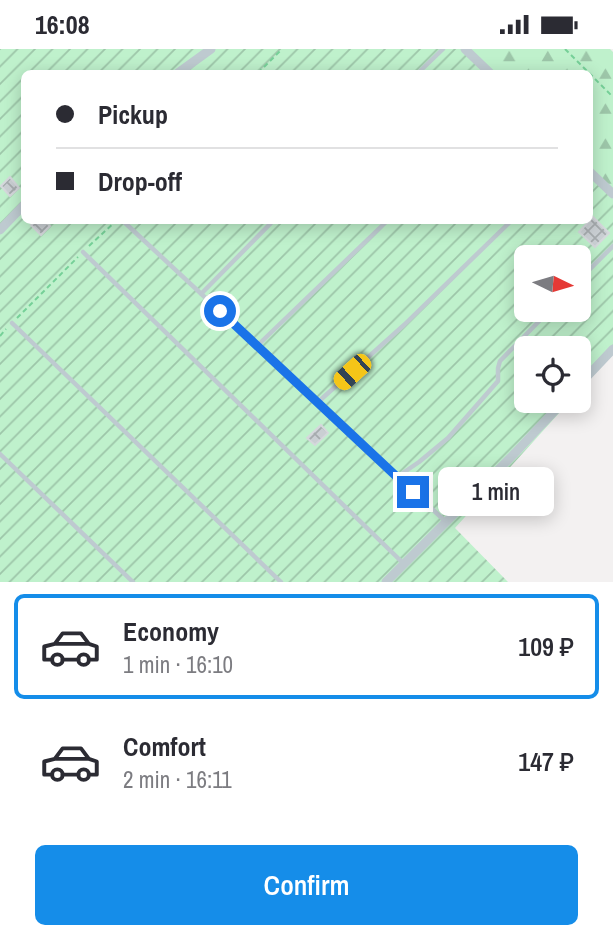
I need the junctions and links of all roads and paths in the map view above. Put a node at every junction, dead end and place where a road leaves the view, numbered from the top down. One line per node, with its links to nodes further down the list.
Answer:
1 (211, 49): 6 (street)
2 (282, 49): 7 (path)
3 (443, 49): 8 (lane)
4 (465, 49): 9 (street)
5 (565, 49): 10 (path)
6 (182, 70)
7 (261, 70)
8 (421, 70)
9 (487, 70)
10 (586, 70)
11 (593, 77): 12 (path)
12 (613, 97)
13 (593, 175): 14 (street)
14 (613, 194)
15 (21, 208): 21 (street)
16 (114, 224): 23 (path)
17 (126, 224): 25 (lane)
18 (270, 224): 25 (lane)
19 (384, 224): 29 (lane)
20 (508, 224): 32 (lane)
21 (0, 230)
22 (613, 246): 24 (lane)
23 (83, 252): 27 (path); 37 (lane)
24 (592, 267)
25 (201, 294): 29 (lane)
26 (538, 322): 35 (lane)
27 (12, 323): 28 (path); 40 (lane)
28 (0, 336)
29 (257, 346): 32 (lane)
30 (613, 349): 31 (street)
31 (591, 372)
32 (317, 403): 35 (lane)
33 (553, 413): 36 (street)
34 (0, 454): 39 (lane)
35 (397, 477): 36 (lane)
36 (445, 521): 37 (street)
37 (404, 564): 38 (street)
38 (392, 580)
39 (133, 582)
40 (281, 582)

